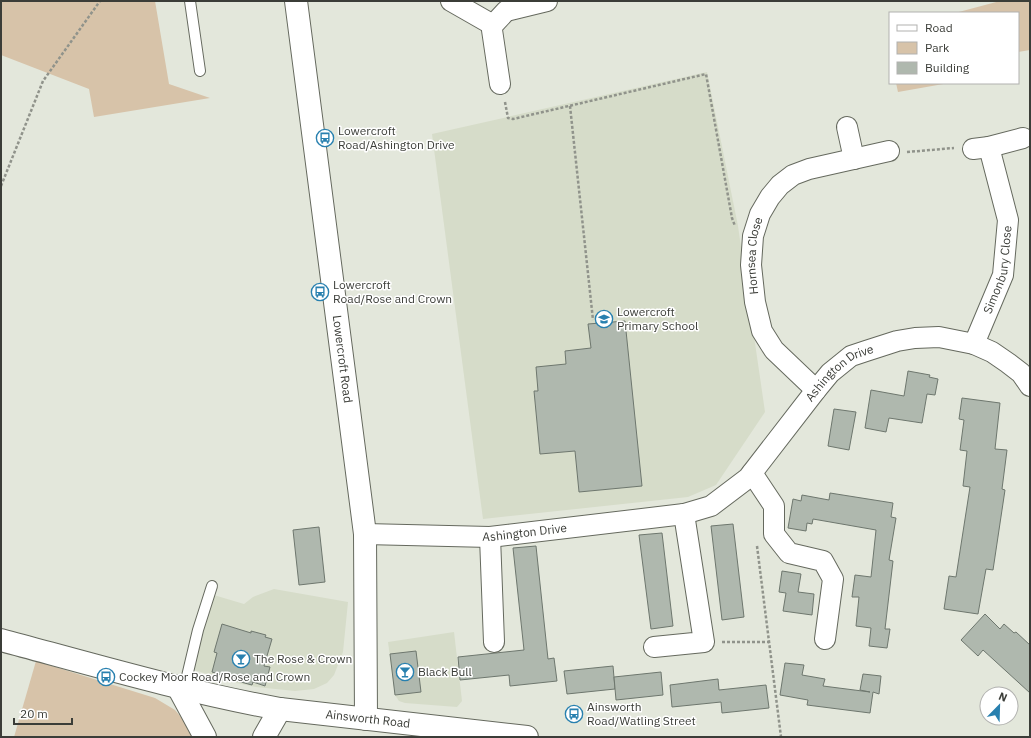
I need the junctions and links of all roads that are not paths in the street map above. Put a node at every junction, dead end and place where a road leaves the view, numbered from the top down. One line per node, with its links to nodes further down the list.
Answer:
1 (190, 1): 6 (lane)
2 (296, 1): 17 (street, Lowercroft Road)
3 (451, 1): 5 (street)
4 (547, 1): 5 (street)
5 (494, 25): 7 (street)
6 (200, 71)
7 (500, 84)
8 (847, 127): 11 (street)
9 (1023, 138): 12 (street, Simonbury Close)
10 (889, 152): 11 (street, Hornsea Close)
11 (854, 159): 14 (street, Hornsea Close)
12 (974, 344): 13 (street, Ashington Drive); 14 (street, Ashington Drive)
13 (1030, 386)
14 (816, 390): 15 (street, Ashington Drive)
15 (752, 473): 16 (street, Ashington Drive); 20 (street)
16 (684, 514): 18 (street, Ashington Drive); 23 (street)
17 (365, 534): 18 (street, Ashington Drive); 26 (street, Lowercroft Road)
18 (490, 537): 22 (street)
19 (212, 586): 24 (lane)
20 (825, 639)
21 (1, 640): 24 (street, Ainsworth Road)
22 (494, 642)
23 (654, 647)
24 (181, 688): 25 (street, Ainsworth Road); 27 (street)
25 (280, 709): 26 (street, Ainsworth Road); 28 (street)
26 (366, 719): 29 (street, Ainsworth Road)
27 (205, 737)
28 (264, 737)
29 (527, 737)

